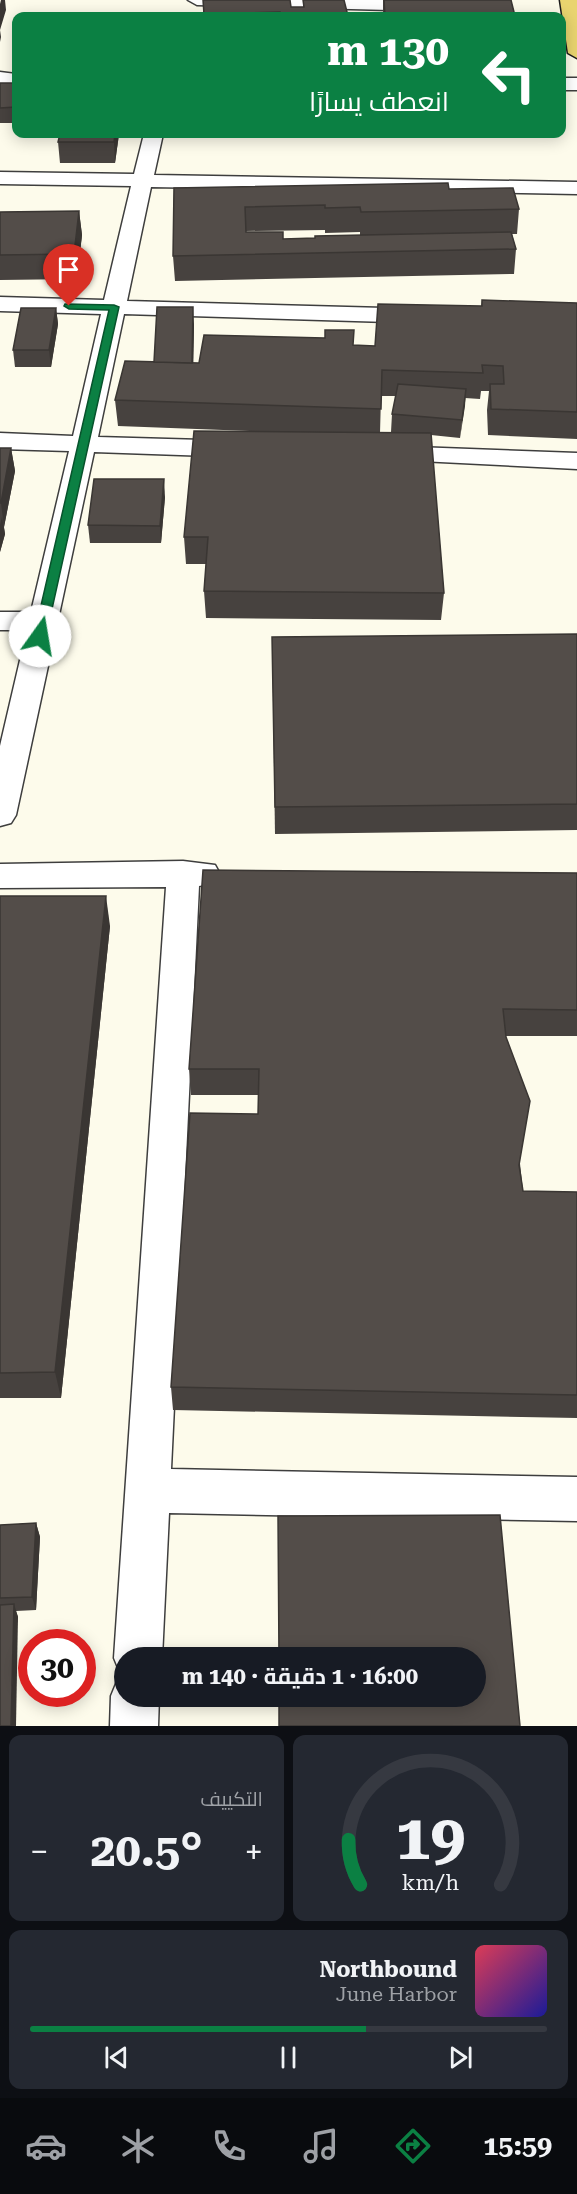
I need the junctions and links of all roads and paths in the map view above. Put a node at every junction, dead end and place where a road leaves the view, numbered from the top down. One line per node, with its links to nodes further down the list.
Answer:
1 (569, 0): 5 (main road)
2 (187, 3): 4 (street)
3 (448, 7): 4 (street)
4 (366, 10)
5 (577, 53)
6 (152, 138): 8 (street)
7 (0, 178): 8 (street)
8 (142, 183): 9 (street); 11 (street)
9 (577, 188)
10 (0, 304): 11 (street)
11 (114, 307): 12 (street); 14 (street)
12 (446, 317)
13 (0, 441): 14 (street)
14 (84, 443): 15 (street); 19 (street)
15 (260, 450)
16 (366, 453): 17 (street)
17 (577, 461)
18 (0, 621): 19 (street)
19 (44, 621): 20 (street)
20 (0, 815)
21 (183, 873): 22 (street); 23 (street); 24 (street)
22 (231, 874)
23 (0, 876)
24 (147, 1491): 25 (street); 26 (street)
25 (577, 1499)
26 (139, 1647)
27 (135, 1707): 28 (street)
28 (134, 1726)

